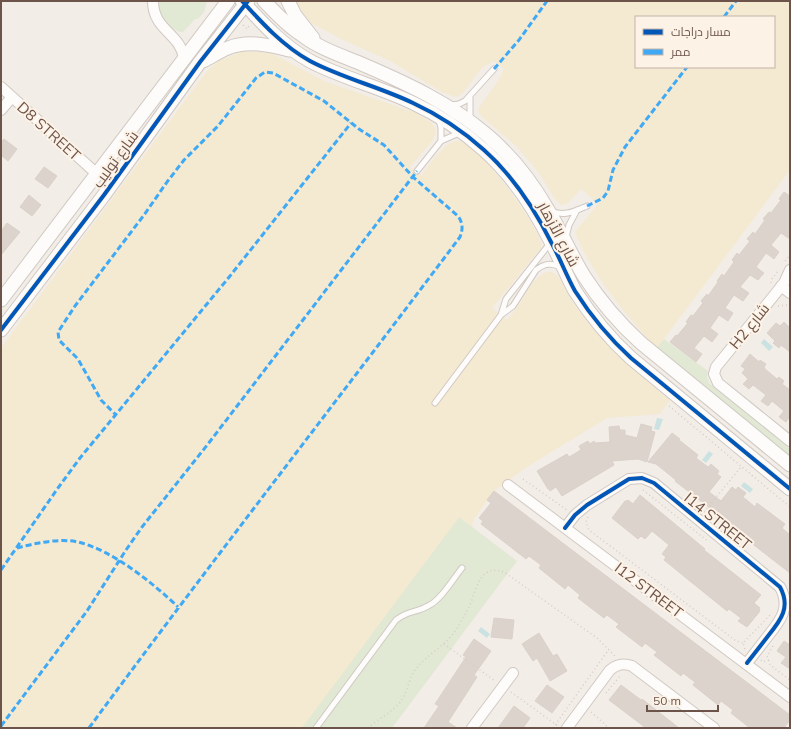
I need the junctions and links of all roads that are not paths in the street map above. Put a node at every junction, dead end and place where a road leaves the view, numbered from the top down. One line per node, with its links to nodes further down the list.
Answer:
1 (153, 1): 10 (street)
2 (217, 1): 7 (street)
3 (228, 1): 7 (street, شارع توليب)
4 (264, 1): 8 (street, شارع الأزهار)
5 (288, 1): 8 (street)
6 (245, 2): 9 (street, شارع الأزهار); 11 (street, شارع توليب)
7 (217, 15): 10 (street, شارع توليب)
8 (320, 46): 15 (street, شارع الأزهار)
9 (295, 51): 11 (street); 17 (street, شارع الأزهار)
10 (184, 59): 22 (street, شارع توليب)
11 (200, 62): 26 (street, شارع توليب)
12 (494, 68): 14 (lane)
13 (5, 94): 16 (street); 22 (street, D8 STREET)
14 (470, 97): 15 (lane); 18 (lane)
15 (446, 105): 18 (street, شارع الأزهار)
16 (1, 110)
17 (438, 116): 19 (street, شارع الأزهار); 20 (lane)
18 (470, 122): 24 (street, شارع الأزهار)
19 (462, 132): 20 (lane); 28 (street, شارع الأزهار)
20 (441, 141): 21 (lane)
21 (417, 171)
22 (97, 174): 26 (street); 34 (street, شارع توليب)
23 (587, 206): 25 (lane)
24 (548, 210): 25 (lane); 27 (street, شارع الأزهار)
25 (577, 210): 27 (lane)
26 (70, 239): 36 (street, شارع توليب)
27 (566, 241): 39 (street, شارع الأزهار)
28 (551, 242): 29 (lane); 30 (street, شارع الأزهار)
29 (534, 268): 30 (lane); 35 (lane); 35 (lane)
30 (564, 270): 41 (street, شارع الأزهار)
31 (790, 270): 32 (street, H2 شارع)
32 (781, 286): 33 (street); 38 (street, H2 شارع)
33 (790, 293)
34 (1, 300)
35 (501, 315): 37 (lane)
36 (1, 330)
37 (435, 403)
38 (790, 441)
39 (790, 465)
40 (508, 485): 42 (street, I12 STREET)
41 (790, 489)
42 (565, 528): 44 (street, I12 STREET); 44 (street, I14 STREET)
43 (462, 568): 47 (lane)
44 (747, 664): 46 (street, I12 STREET)
45 (513, 673): 48 (street)
46 (790, 697)
47 (316, 728)
48 (472, 728)
49 (567, 728): 50 (street)
50 (714, 728)

